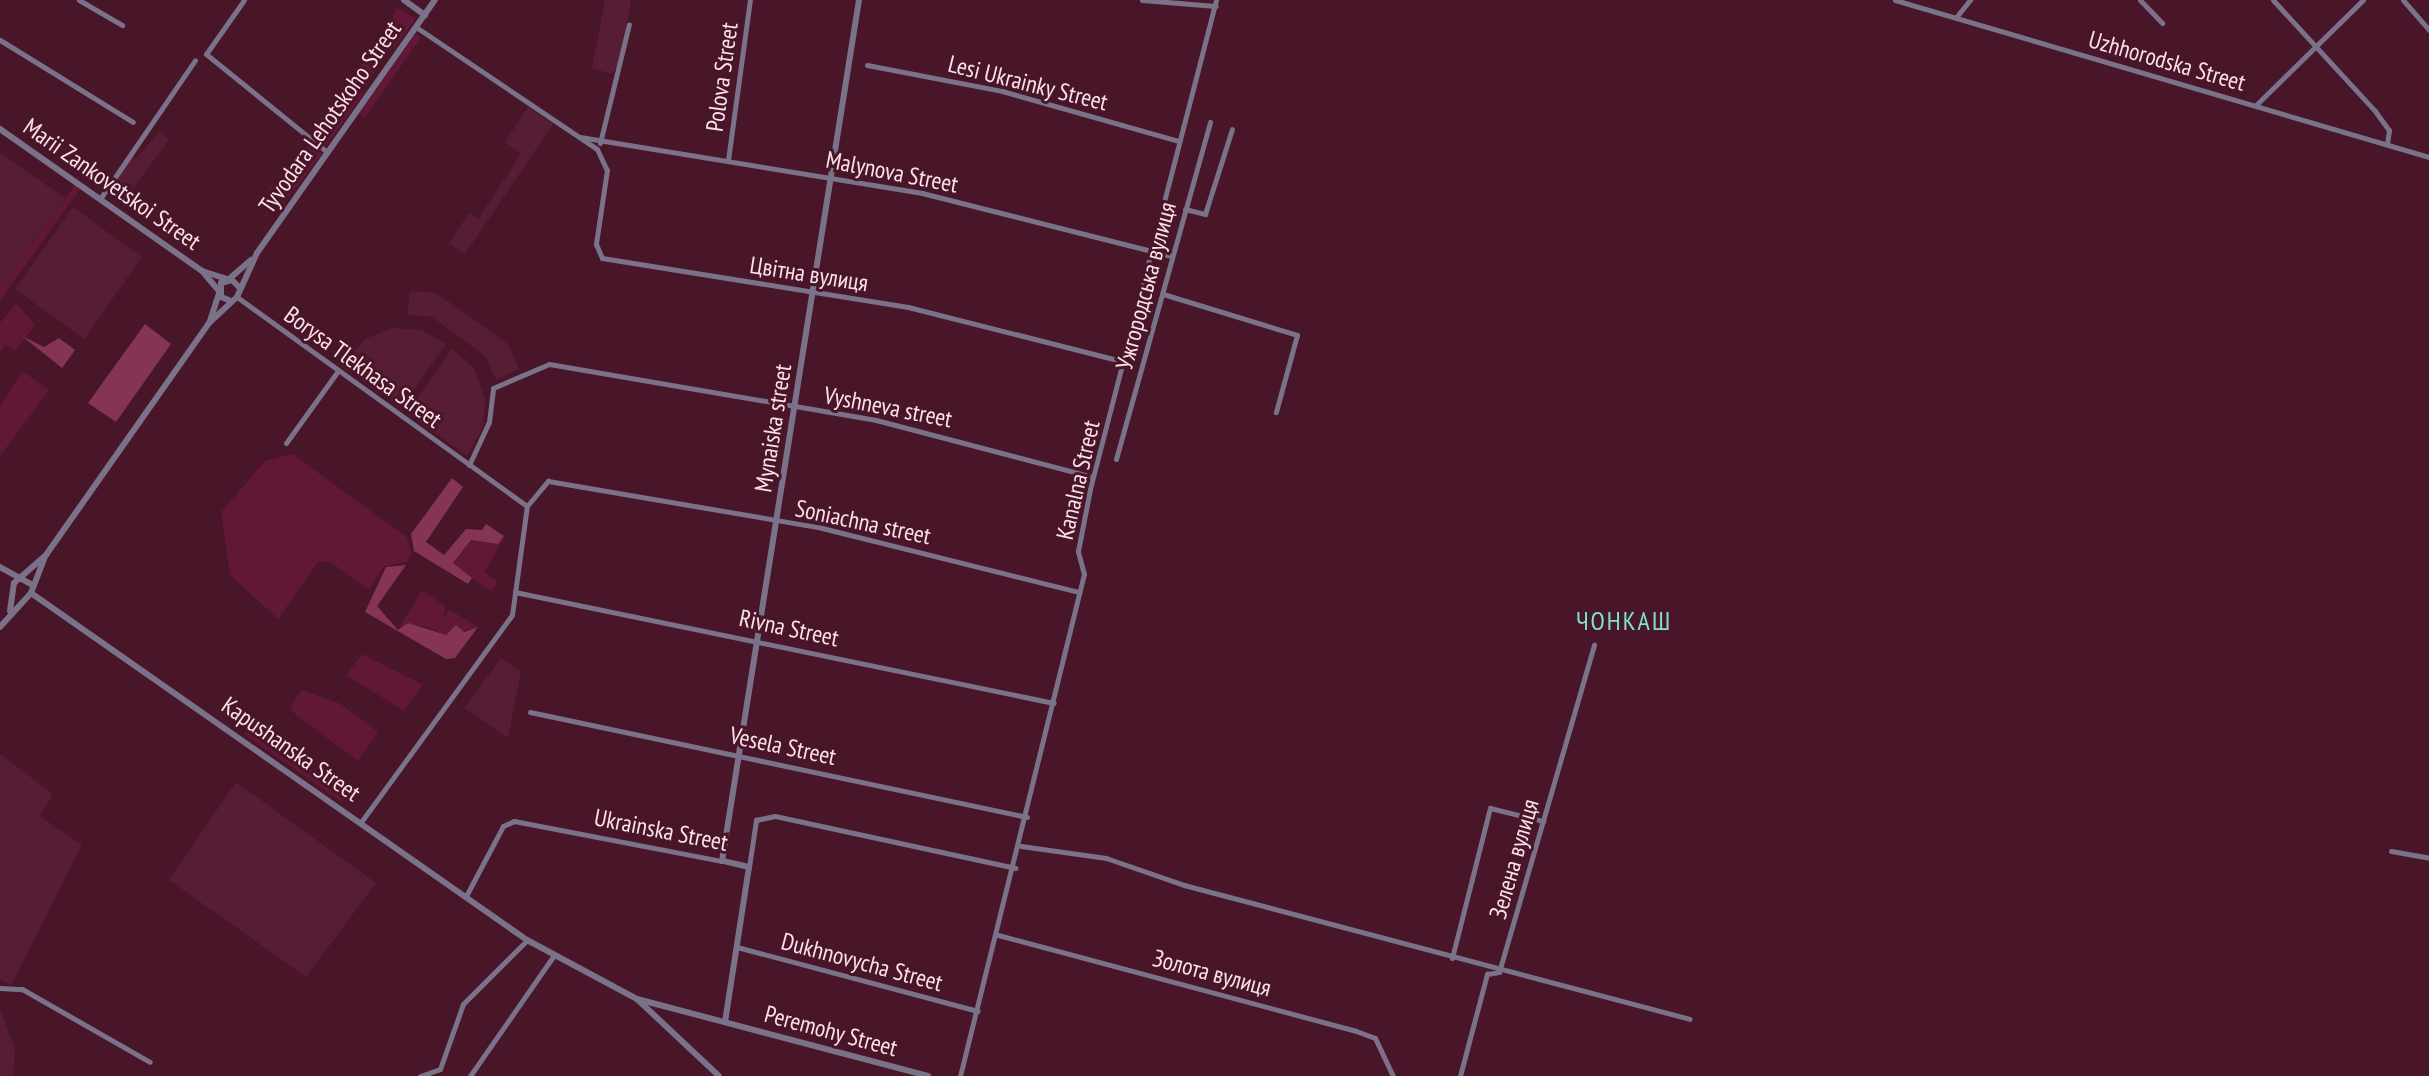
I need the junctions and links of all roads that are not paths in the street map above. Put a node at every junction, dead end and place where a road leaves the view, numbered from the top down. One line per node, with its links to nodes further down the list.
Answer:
1 (79, 0): 20 (street)
2 (244, 0): 37 (street)
3 (404, 0): 16 (street)
4 (435, 0): 16 (street, Tyvodara Lehotskoho Street)
5 (750, 0): 39 (street, Polova Street)
6 (859, 0): 40 (street, Mynaiska street)
7 (1142, 0): 14 (street, Kanalna Street)
8 (1895, 0): 15 (street, Uzhhorodska Street)
9 (1970, 0): 17 (street)
10 (2140, 0): 18 (street)
11 (2273, 0): 24 (street)
12 (2363, 0): 24 (street)
13 (2403, 0): 22 (street)
14 (1216, 3): 34 (street, Kanalna Street)
15 (1926, 3): 17 (street, Uzhhorodska Street)
16 (425, 15): 21 (street, Tyvodara Lehotskoho Street)
17 (1957, 16): 27 (street, Uzhhorodska Street)
18 (2162, 23)
19 (629, 24): 33 (street)
20 (121, 25)
21 (416, 27): 32 (street); 37 (street, Tyvodara Lehotskoho Street)
22 (2429, 30)
23 (0, 40): 29 (street)
24 (2314, 45): 27 (street); 35 (street)
25 (195, 60): 41 (street)
26 (867, 65): 34 (street, Lesi Ukrainky Street)
27 (2256, 105): 35 (street, Uzhhorodska Street)
28 (1210, 121): 42 (street, Ужгородська вулиця)
29 (133, 122)
30 (0, 129): 41 (street, Marii Zankovetskoi Street)
31 (1232, 129): 42 (street)
32 (577, 136): 33 (street, Malynova Street); 36 (street)
33 (602, 141): 36 (street); 39 (street, Malynova Street)
34 (1178, 141): 43 (street, Kanalna Street)
35 (2387, 144): 38 (street, Uzhhorodska Street)
36 (597, 149): 50 (street, Цвітна вулиця)
37 (327, 152): 44 (street, Tyvodara Lehotskoho Street)
38 (2429, 157)
39 (728, 160): 40 (street, Malynova Street)
40 (832, 178): 43 (street, Malynova Street); 50 (street, Mynaiska street)
41 (100, 199): 46 (street, Marii Zankovetskoi Street)
42 (1185, 209): 45 (street, Ужгородська вулиця)
43 (1151, 253): 45 (street, Malynova Street); 54 (street, Kanalna Street)
44 (255, 256): 47 (street, Tyvodara Lehotskoho Street); 48 (street, Tyvodara Lehotskoho Street)
45 (1171, 256): 51 (street, Ужгородська вулиця)
46 (202, 271): 47 (street, Marii Zankovetskoi Street); 49 (street, Marii Zankovetskoi Street)
47 (228, 279): 48 (street); 49 (street, Tyvodara Lehotskoho Street)
48 (240, 289): 52 (street, Tyvodara Lehotskoho Street)
49 (219, 292): 52 (street); 53 (street)
50 (814, 292): 54 (street, Цвітна вулиця); 56 (street, Mynaiska street)
51 (1163, 295): 57 (street); 59 (street, Ужгородська вулиця)
52 (234, 299): 53 (street); 55 (street, Borysa Tlekhasa Street)
53 (209, 323): 64 (street)
54 (1122, 361): 61 (street, Kanalna Street)
55 (338, 371): 58 (street); 60 (street, Borysa Tlekhasa Street)
56 (796, 407): 60 (street, Vyshneva street); 61 (street, Vyshneva street); 63 (street, Mynaiska street)
57 (1276, 412)
58 (286, 443)
59 (1116, 459)
60 (469, 465): 62 (street, Borysa Tlekhasa Street)
61 (1093, 477): 70 (street, Kanalna Street)
62 (527, 506): 63 (street, Soniachna street); 69 (street)
63 (778, 522): 70 (street, Soniachna street); 73 (street, Mynaiska street)
64 (46, 555): 66 (street); 68 (street)
65 (1, 571): 66 (street); 67 (street)
66 (22, 578): 67 (street); 68 (street, Kapushanska Street)
67 (13, 590): 68 (street); 71 (street)
68 (30, 592): 71 (street); 80 (street, Kapushanska Street)
69 (515, 592): 73 (street, Rivna Street); 80 (street)
70 (1079, 592): 75 (street, Kanalna Street)
71 (10, 611): 72 (street)
72 (0, 627)
73 (760, 640): 75 (street, Rivna Street); 77 (street, Mynaiska street)
74 (1594, 644): 79 (street, Зелена вулиця)
75 (1054, 702): 78 (street, Kanalna Street)
76 (530, 712): 77 (street, Vesela Street)
77 (741, 755): 78 (street, Vesela Street); 84 (street, Mynaiska street)
78 (1027, 817): 81 (street, Kanalna Street)
79 (1543, 821): 92 (street); 93 (street, Зелена вулиця)
80 (360, 822): 87 (street, Kapushanska Street)
81 (1021, 846): 86 (street, Kanalna Street); 92 (street)
82 (2391, 851): 83 (street)
83 (2429, 858)
84 (722, 861): 85 (street, Ukrainska Street); 87 (street, Ukrainska Street)
85 (749, 867): 86 (street, Ukrainska Street); 90 (street, Peremohy Street)
86 (1015, 868): 88 (street, Kanalna Street)
87 (466, 896): 89 (street, Kapushanska Street)
88 (998, 935): 96 (street, Kanalna Street); 107 (street, Золота вулиця)
89 (527, 940): 91 (street, Peremohy Street); 100 (street)
90 (737, 947): 96 (street, Dukhnovycha Street); 98 (street, Peremohy Street)
91 (554, 955): 95 (street, Peremohy Street); 103 (street)
92 (1452, 958): 93 (street)
93 (1500, 968): 97 (street); 108 (street, Зелена вулиця)
94 (0, 988): 99 (street)
95 (637, 999): 98 (street, Peremohy Street); 104 (street)
96 (978, 1011): 106 (street, Kanalna Street)
97 (1690, 1019)
98 (725, 1022): 105 (street, Peremohy Street)
99 (150, 1062)
100 (440, 1069): 101 (street); 102 (street)
101 (420, 1076)
102 (443, 1076)
103 (470, 1076)
104 (719, 1076)
105 (928, 1076)
106 (960, 1076)
107 (1394, 1076)
108 (1460, 1076)

